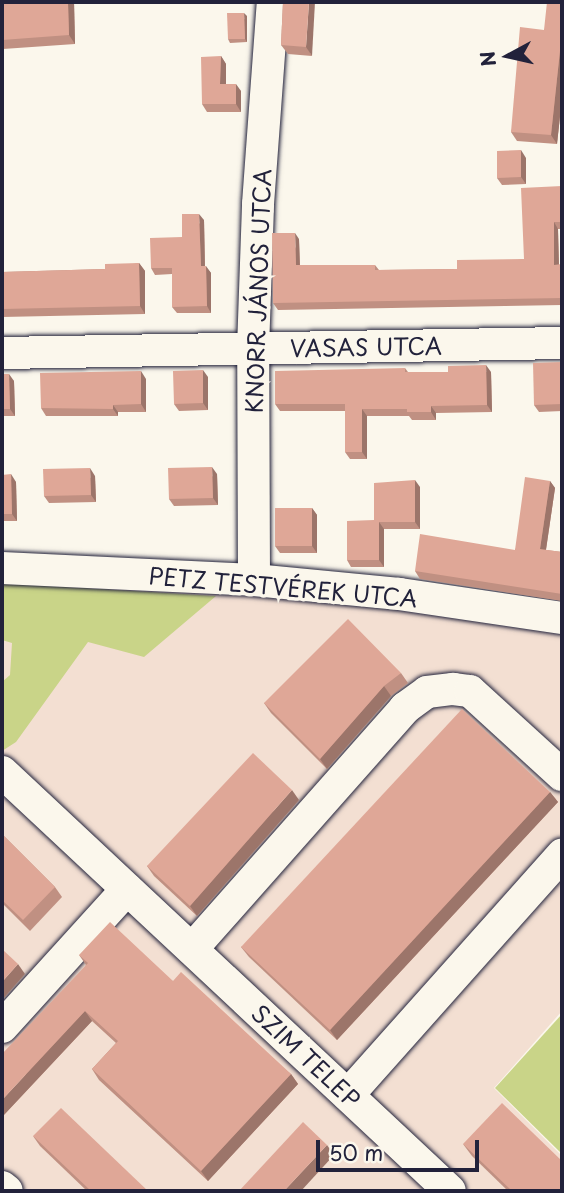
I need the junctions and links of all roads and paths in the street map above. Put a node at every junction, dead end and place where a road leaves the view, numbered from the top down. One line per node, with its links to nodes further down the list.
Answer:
1 (274, 2): 3 (street, KNORR JÁNOS UTCA)
2 (562, 343): 3 (street, VASAS UTCA)
3 (253, 349): 4 (street, VASAS UTCA); 6 (street, KNORR JÁNOS UTCA)
4 (2, 353)
5 (2, 568): 6 (street, PETZ TESTVÉREK UTCA)
6 (254, 580): 7 (street, PETZ TESTVÉREK UTCA)
7 (562, 618)
8 (2, 772): 11 (street, SZIM TELEP)
9 (562, 775): 12 (street)
10 (562, 855): 14 (street)
11 (127, 889): 12 (street, SZIM TELEP); 13 (street)
12 (192, 949): 14 (street, SZIM TELEP)
13 (2, 1027)
14 (348, 1096): 17 (street, SZIM TELEP)
15 (2, 1187): 16 (street)
16 (6, 1191)
17 (450, 1191)

